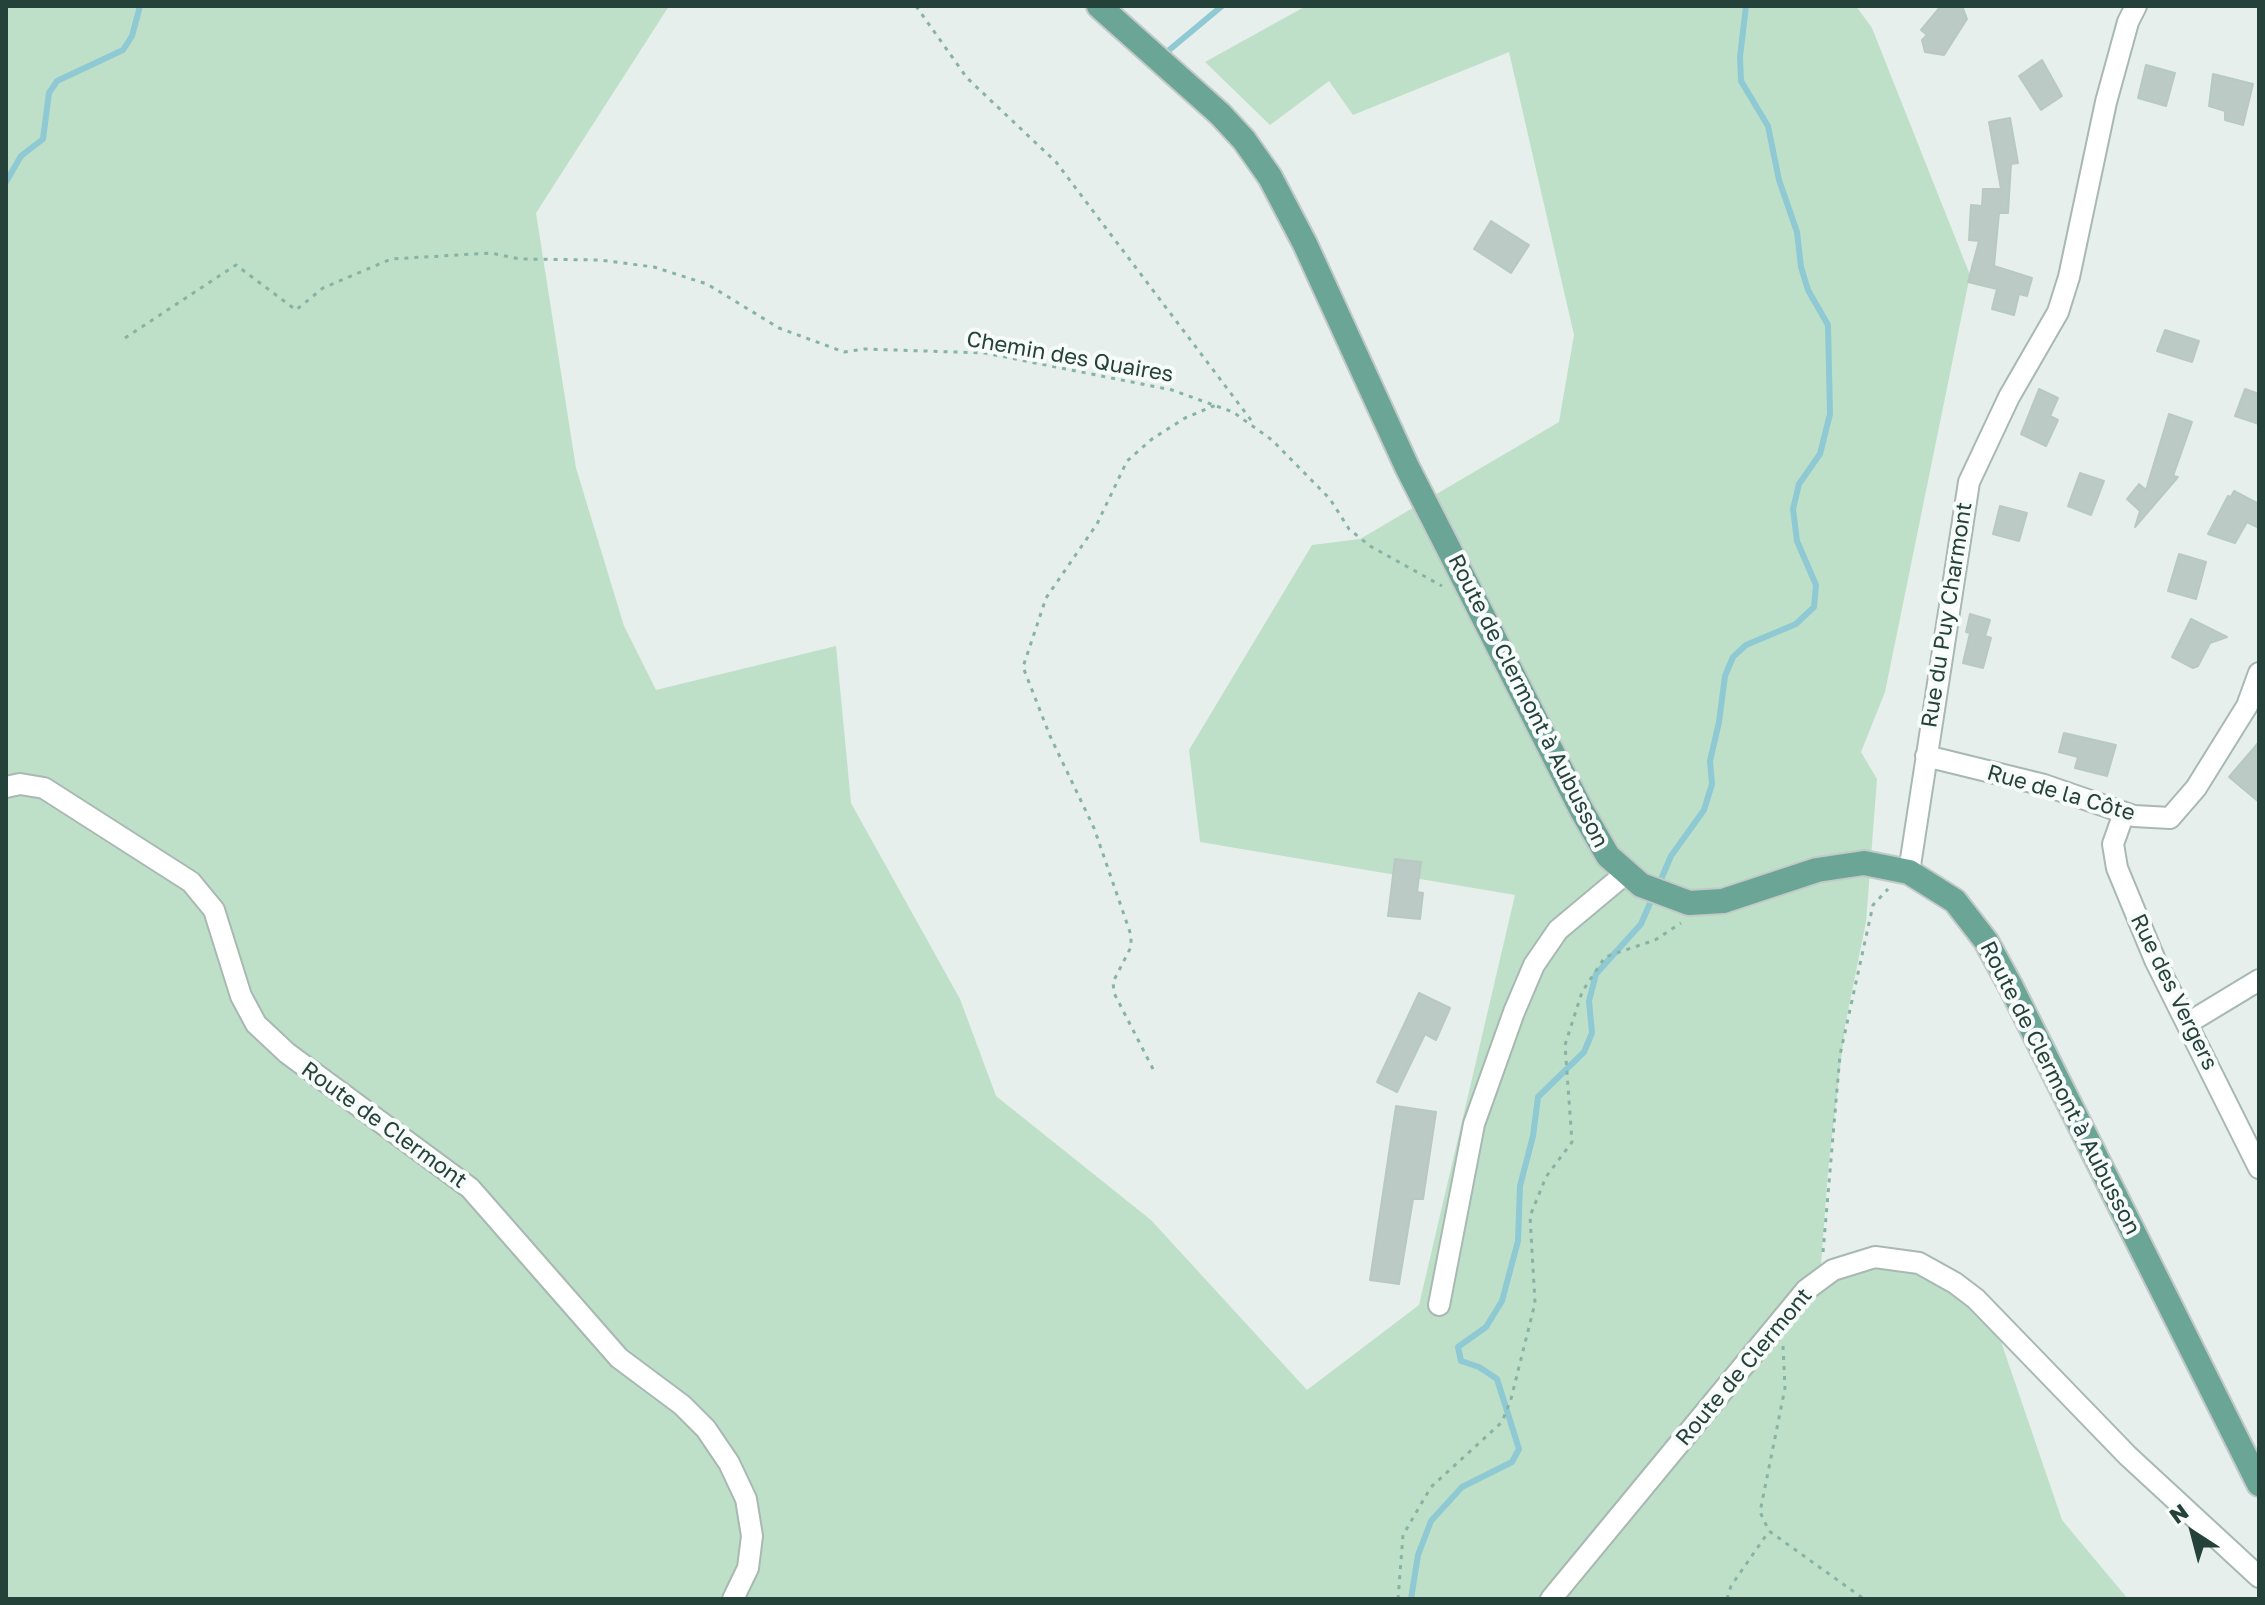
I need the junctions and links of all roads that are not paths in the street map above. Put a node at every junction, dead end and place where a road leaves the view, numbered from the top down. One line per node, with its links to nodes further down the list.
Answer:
1 (1099, 6): 8 (main road, Route de Clermont à Aubusson)
2 (2136, 6): 4 (street, Rue du Puy Charmont)
3 (2259, 673): 6 (street, Rue de la Côte)
4 (1926, 756): 6 (street, Rue de la Côte); 7 (street, Rue du Puy Charmont)
5 (6, 787): 15 (street, Route de Clermont)
6 (2124, 813): 10 (street, Rue des Vergers)
7 (1909, 872): 8 (main road, Route de Clermont à Aubusson); 13 (main road, Route de Clermont à Aubusson)
8 (1625, 874): 12 (street)
9 (2259, 980): 10 (street)
10 (2188, 1023): 11 (street, Rue des Vergers)
11 (2259, 1168)
12 (1439, 1305)
13 (2259, 1484)
14 (2259, 1577): 16 (street, Route de Clermont)
15 (733, 1599)
16 (1551, 1599)

